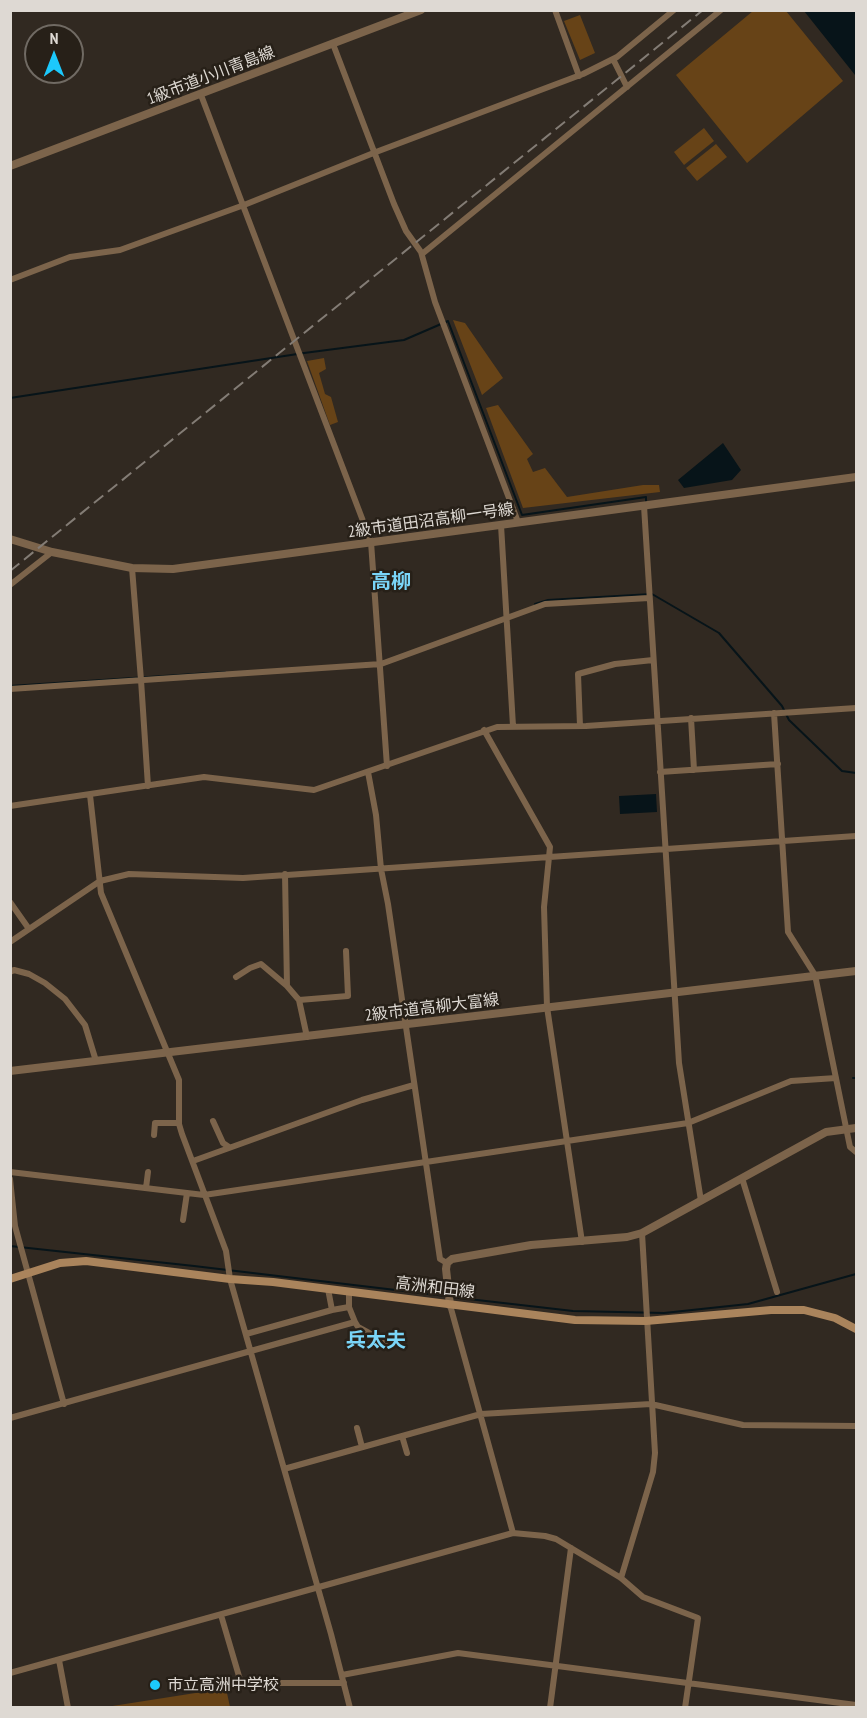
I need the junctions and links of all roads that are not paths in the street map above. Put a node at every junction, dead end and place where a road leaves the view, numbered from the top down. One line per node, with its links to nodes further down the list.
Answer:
1 (421, 10): 5 (street, 1級市道小川青島線)
2 (555, 10): 7 (street)
3 (674, 10): 6 (street)
4 (721, 10): 8 (street)
5 (333, 44): 9 (street, 1級市道小川青島線); 10 (street)
6 (613, 59): 7 (street); 8 (street)
7 (579, 76): 10 (street)
8 (627, 87): 13 (street)
9 (201, 94): 11 (street, 1級市道小川青島線); 12 (street)
10 (376, 152): 12 (street); 13 (street)
11 (10, 166)
12 (244, 205): 14 (street); 20 (street)
13 (422, 254): 17 (street)
14 (10, 280)
15 (856, 477): 16 (street, 2級市道田沼高柳一号線)
16 (644, 506): 17 (street, 2級市道田沼高柳一号線); 24 (street)
17 (518, 522): 18 (street, 2級市道田沼高柳一号線)
18 (501, 525): 20 (street, 2級市道田沼高柳一号線); 25 (street)
19 (10, 539): 21 (street, 2級市道田沼高柳一号線)
20 (371, 542): 22 (street, 2級市道田沼高柳一号線); 27 (street)
21 (52, 552): 22 (street, 2級市道田沼高柳一号線); 23 (street)
22 (132, 568): 28 (street)
23 (10, 585)
24 (649, 598): 25 (street); 26 (street)
25 (506, 619): 27 (street); 34 (street)
26 (653, 660): 33 (street); 35 (street)
27 (381, 664): 28 (street); 38 (street)
28 (141, 680): 29 (street); 42 (street)
29 (10, 689)
30 (856, 708): 31 (street)
31 (774, 714): 32 (street); 37 (street)
32 (691, 718): 33 (street); 39 (street)
33 (657, 720): 35 (street); 41 (street)
34 (513, 726): 35 (street); 36 (street)
35 (580, 726)
36 (484, 730): 38 (street); 48 (street)
37 (778, 764): 39 (street); 46 (street)
38 (387, 766): 40 (street)
39 (694, 770): 41 (street)
40 (368, 772): 42 (street); 49 (street)
41 (660, 772): 47 (street)
42 (148, 786): 43 (street)
43 (90, 795): 44 (street); 51 (street)
44 (10, 806)
45 (856, 836): 46 (street)
46 (784, 840): 47 (street); 58 (street)
47 (665, 850): 48 (street); 61 (street)
48 (548, 859): 49 (street); 63 (street)
49 (381, 869): 50 (street); 64 (street)
50 (285, 874): 51 (street); 60 (street)
51 (100, 881): 53 (street); 66 (street)
52 (10, 902): 53 (street)
53 (29, 929): 54 (street)
54 (10, 942)
55 (346, 951): 62 (street)
56 (856, 971): 58 (street, 2級市道高柳大富線)
57 (10, 972): 67 (street)
58 (815, 975): 61 (street, 2級市道高柳大富線); 69 (street)
59 (236, 977): 60 (street)
60 (287, 986): 62 (street)
61 (674, 993): 63 (street, 2級市道高柳大富線); 73 (street)
62 (299, 1000): 65 (street)
63 (547, 1007): 64 (street, 2級市道高柳大富線); 77 (street)
64 (406, 1024): 65 (street, 2級市道高柳大富線); 70 (street)
65 (307, 1037): 66 (street, 2級市道高柳大富線)
66 (168, 1053): 67 (street, 2級市道高柳大富線); 72 (street)
67 (96, 1061): 68 (street, 2級市道高柳大富線)
68 (10, 1071)
69 (836, 1078): 73 (street); 75 (street)
70 (414, 1084): 78 (street); 81 (street)
71 (213, 1121): 78 (street)
72 (179, 1123): 76 (street); 80 (street)
73 (688, 1123): 77 (street); 89 (street)
74 (856, 1128): 75 (street)
75 (847, 1130): 79 (street); 84 (street)
76 (154, 1135)
77 (567, 1140): 81 (street); 92 (street)
78 (229, 1147): 80 (street)
79 (856, 1152)
80 (193, 1161): 88 (street)
81 (426, 1162): 88 (street); 93 (street)
82 (10, 1172): 86 (street)
83 (148, 1172): 86 (street)
84 (742, 1178): 89 (street); 99 (street)
85 (10, 1179): 94 (street)
86 (146, 1188): 87 (street)
87 (187, 1193): 88 (street); 90 (street)
88 (204, 1195): 96 (street)
89 (701, 1201): 91 (street)
90 (183, 1220)
91 (642, 1233): 92 (street); 103 (street)
92 (582, 1242): 93 (street)
93 (447, 1263): 100 (street)
94 (28, 1274): 95 (main road, 高洲和田線); 96 (main road, 高洲和田線); 109 (street)
95 (10, 1279)
96 (230, 1279): 97 (main road, 高洲和田線); 106 (street)
97 (328, 1289): 98 (main road, 高洲和田線); 102 (street)
98 (349, 1292): 100 (main road, 高洲和田線); 101 (street)
99 (777, 1292)
100 (450, 1305): 103 (main road, 高洲和田線); 111 (street)
101 (349, 1306): 102 (street); 104 (street)
102 (332, 1310): 106 (street)
103 (646, 1321): 105 (main road, 高洲和田線); 110 (street)
104 (355, 1322): 107 (street); 108 (street)
105 (856, 1329)
106 (246, 1334): 108 (street)
107 (389, 1344)
108 (250, 1351): 109 (street); 118 (street)
109 (64, 1404): 112 (street)
110 (651, 1404): 111 (street); 113 (street); 121 (street)
111 (481, 1414): 115 (street); 119 (street)
112 (10, 1418)
113 (856, 1426)
114 (357, 1428): 116 (street)
115 (402, 1436): 116 (street); 117 (street)
116 (362, 1446): 118 (street)
117 (407, 1453)
118 (284, 1469): 122 (street)
119 (513, 1533): 120 (street); 122 (street)
120 (571, 1548): 121 (street); 125 (street)
121 (621, 1578): 128 (street)
122 (316, 1588): 123 (street); 127 (street)
123 (221, 1615): 124 (street); 129 (street)
124 (59, 1660): 126 (street); 131 (street)
125 (555, 1664): 127 (street); 128 (street); 133 (street)
126 (10, 1673)
127 (342, 1675): 129 (street)
128 (688, 1682): 130 (street); 134 (street)
129 (344, 1683): 132 (street)
130 (856, 1705)
131 (68, 1707)
132 (350, 1707)
133 (550, 1707)
134 (685, 1707)

